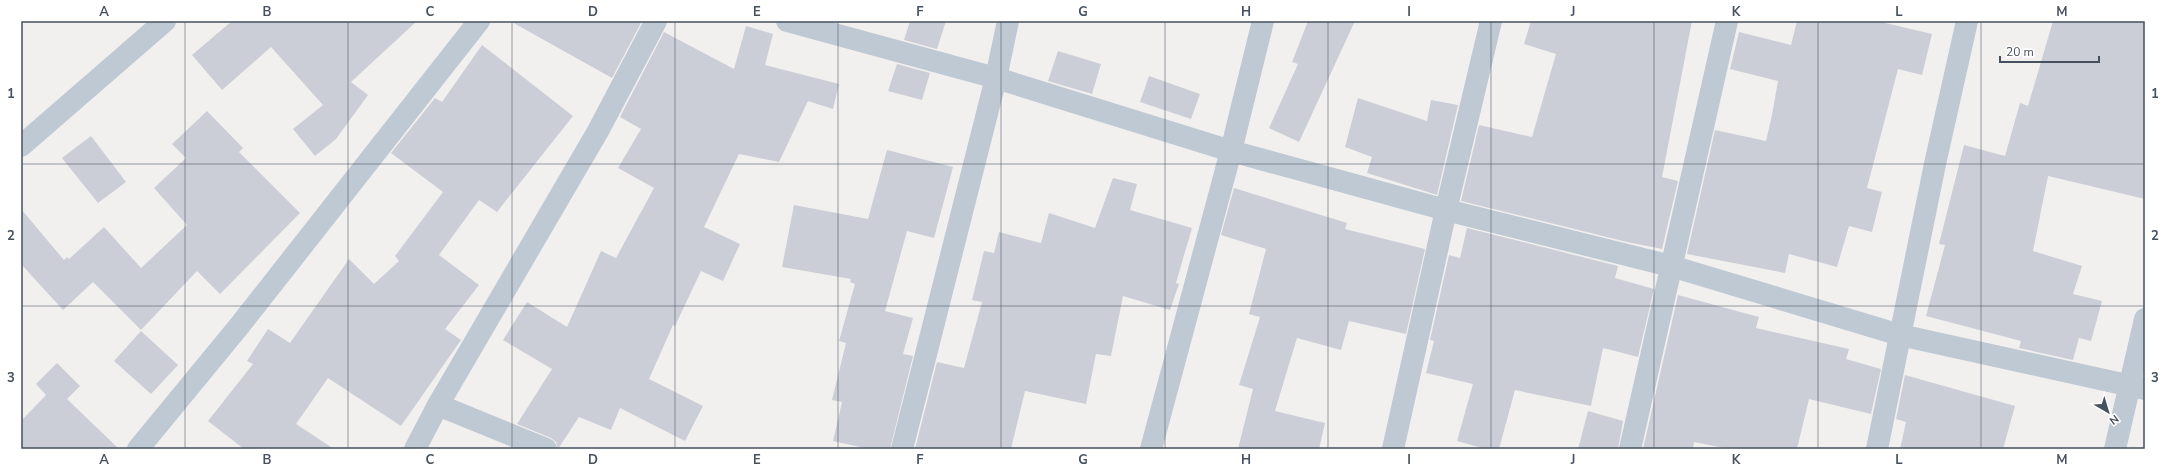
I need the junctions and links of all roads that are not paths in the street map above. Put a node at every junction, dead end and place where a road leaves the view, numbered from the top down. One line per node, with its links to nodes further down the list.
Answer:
1 (165, 21): 11 (street)
2 (479, 21): 19 (street)
3 (656, 21): 18 (street)
4 (787, 21): 10 (street)
5 (1008, 21): 10 (street)
6 (1263, 21): 12 (street)
7 (1491, 21): 13 (street)
8 (1727, 21): 14 (street)
9 (1967, 21): 16 (street)
10 (996, 78): 12 (street); 22 (street)
11 (21, 146)
12 (1231, 151): 13 (street); 23 (street)
13 (1446, 210): 14 (street); 24 (street)
14 (1671, 266): 16 (street); 25 (street)
15 (2145, 320): 17 (street)
16 (1900, 335): 17 (street); 26 (street)
17 (2137, 386): 27 (street)
18 (438, 405): 20 (street); 21 (street)
19 (138, 449)
20 (416, 449)
21 (546, 449)
22 (902, 449)
23 (1151, 449)
24 (1393, 449)
25 (1630, 449)
26 (1877, 449)
27 (2115, 449)

